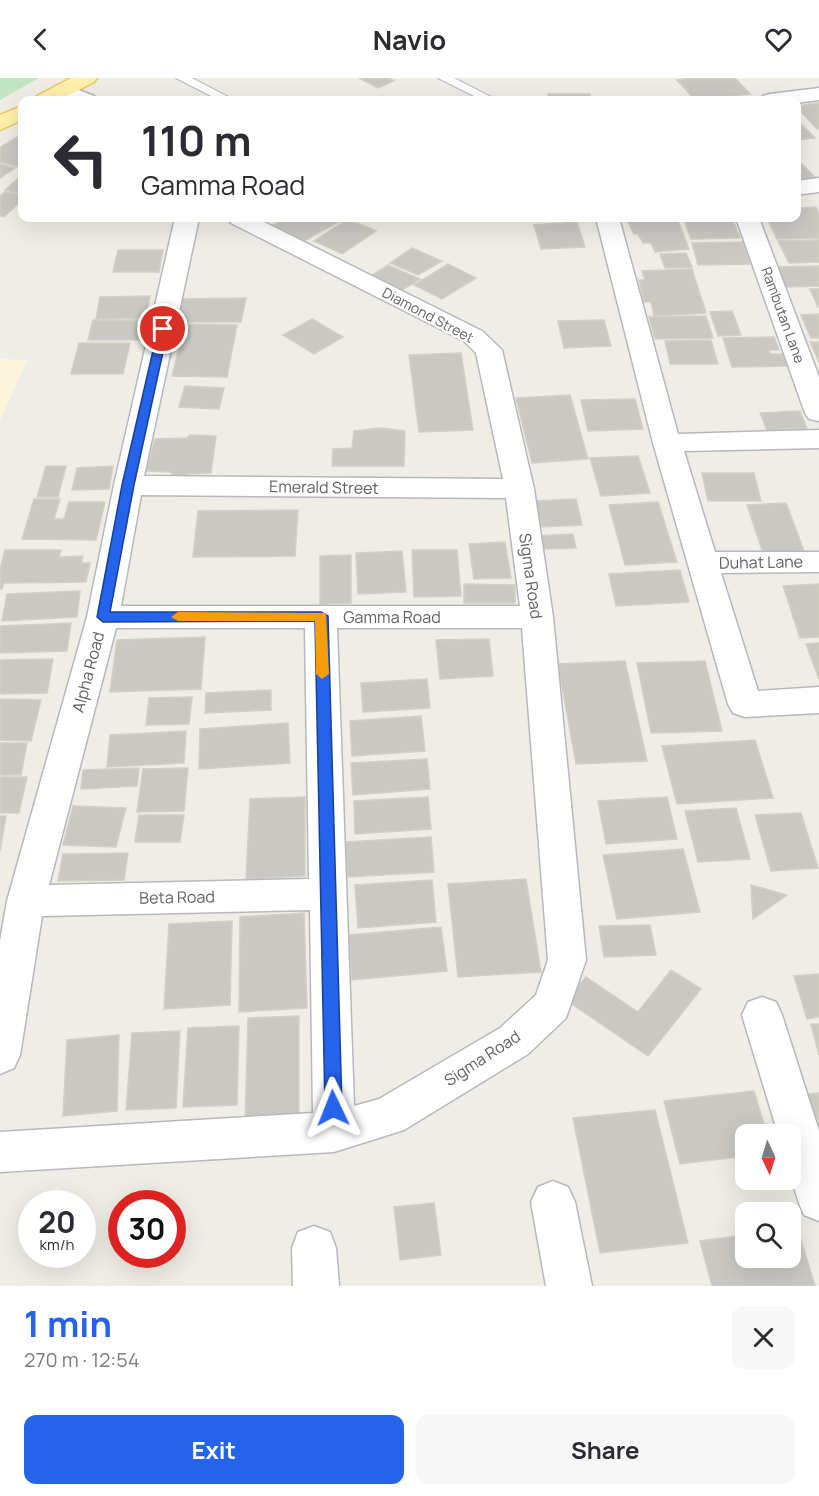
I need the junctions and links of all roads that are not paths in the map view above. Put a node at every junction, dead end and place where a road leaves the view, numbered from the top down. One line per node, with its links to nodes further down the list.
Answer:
1 (87, 78): 4 (main road)
2 (182, 78): 8 (lane)
3 (444, 78): 9 (lane)
4 (63, 90): 6 (main road); 7 (street)
5 (819, 94): 10 (street)
6 (52, 96)
7 (77, 96)
8 (220, 96)
9 (482, 96)
10 (801, 96)
11 (18, 114): 12 (main road)
12 (0, 124)
13 (819, 185): 14 (street)
14 (801, 187)
15 (187, 222): 22 (street, Alpha Road)
16 (247, 222): 23 (street, Diamond Street)
17 (609, 222): 21 (street)
18 (748, 222): 19 (street, Rambutan Lane)
19 (819, 412)
20 (819, 439): 21 (street)
21 (667, 443): 25 (street)
22 (128, 485): 23 (street, Emerald Street); 27 (street, Alpha Road)
23 (519, 489): 28 (street, Sigma Road)
24 (819, 562): 25 (street, Duhat Lane)
25 (703, 563): 29 (street)
26 (321, 616): 27 (street, Gamma Road); 28 (street, Gamma Road); 30 (street)
27 (103, 617): 31 (street, Alpha Road)
28 (537, 617): 34 (street, Sigma Road)
29 (819, 700)
30 (327, 894): 31 (street, Beta Road); 34 (street)
31 (26, 901): 33 (street, Alpha Road)
32 (762, 1015): 36 (street)
33 (0, 1055)
34 (334, 1131): 35 (street, Sigma Road)
35 (0, 1152)
36 (819, 1200)
37 (553, 1202): 38 (street)
38 (569, 1286)

